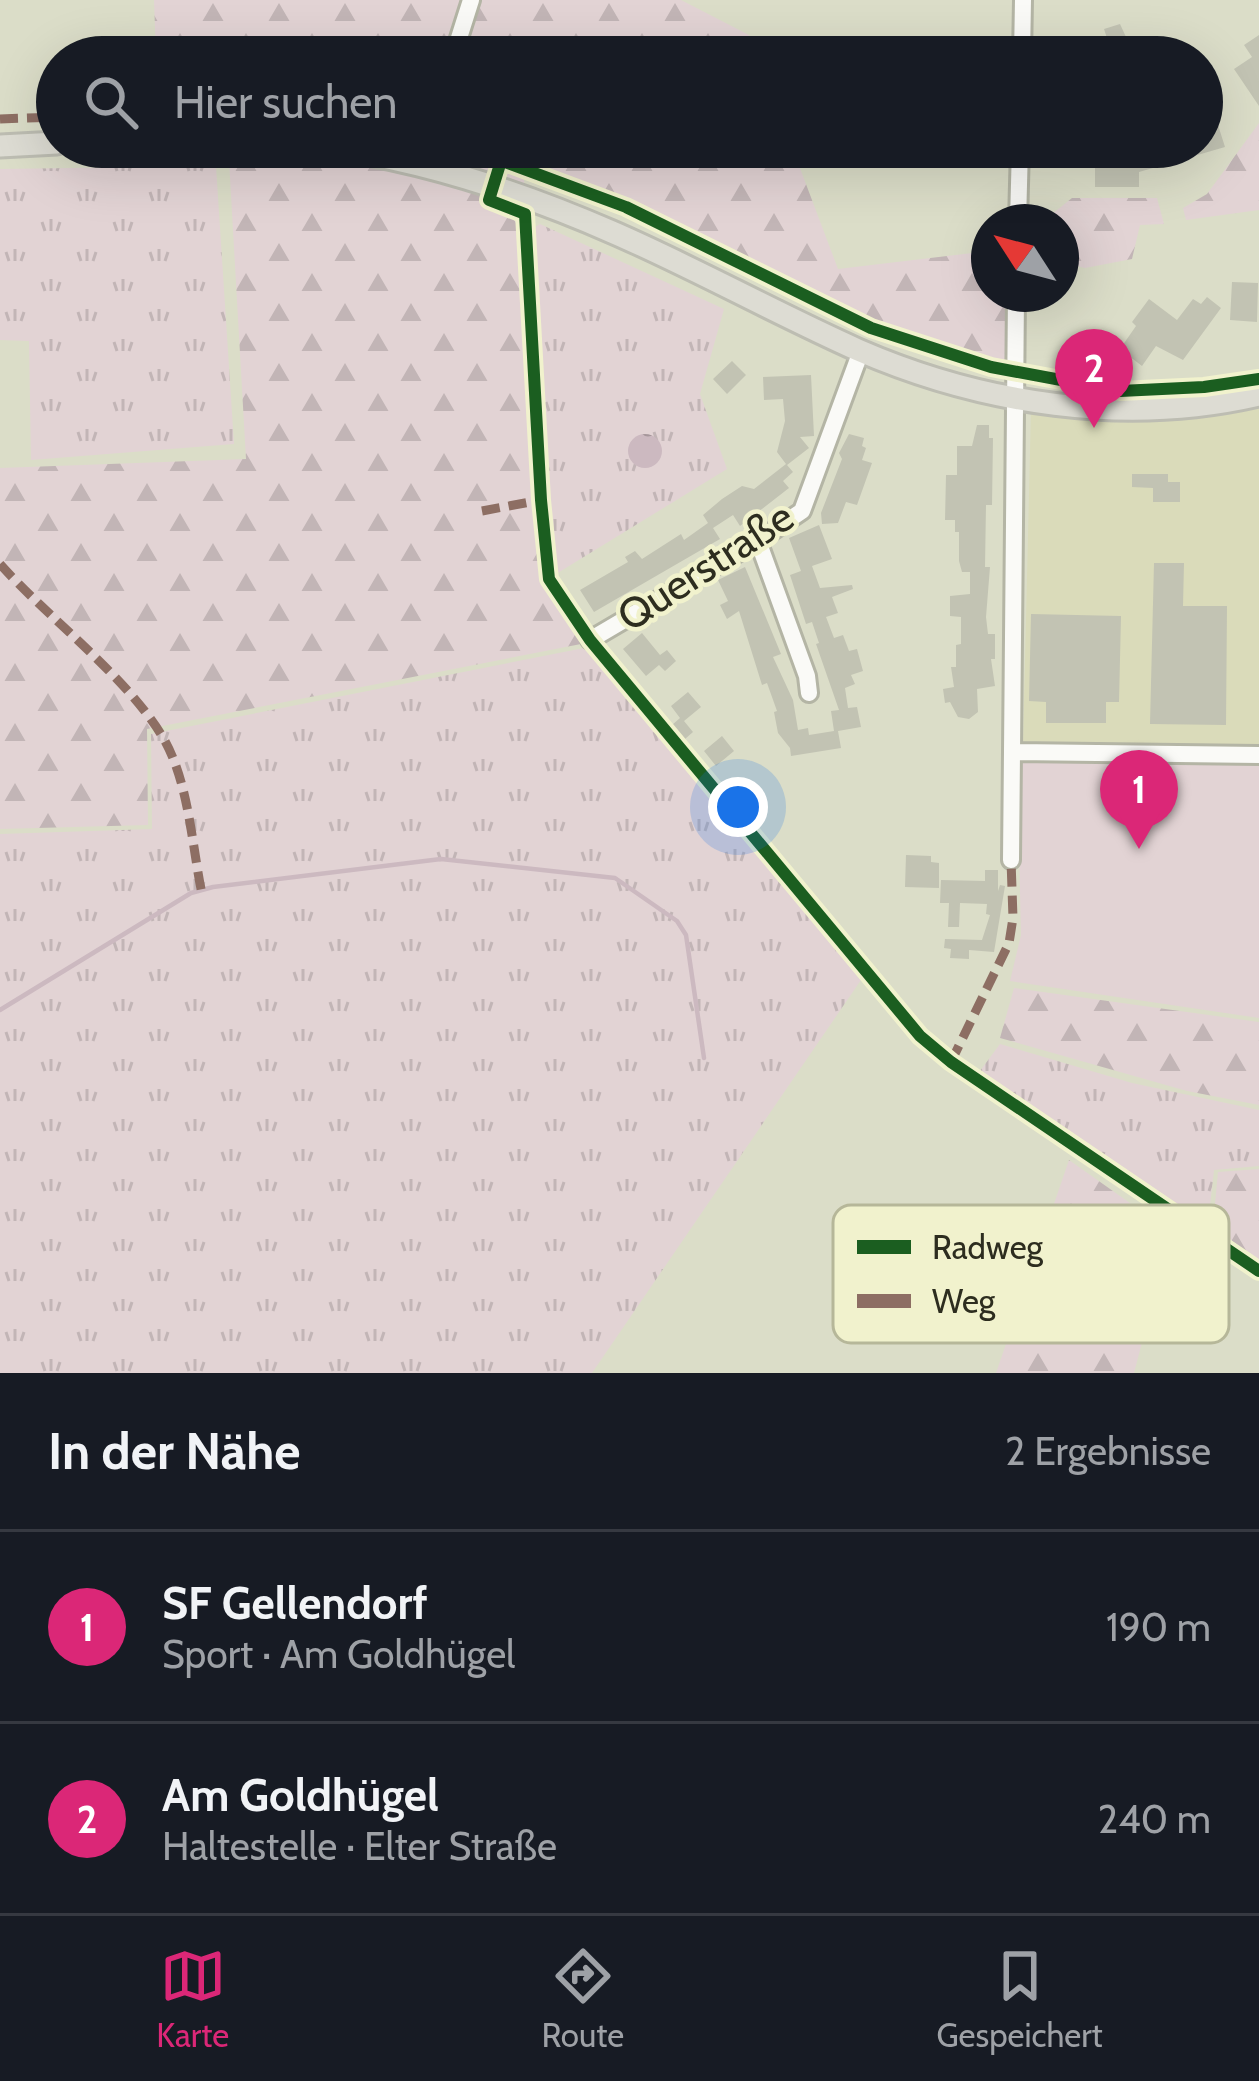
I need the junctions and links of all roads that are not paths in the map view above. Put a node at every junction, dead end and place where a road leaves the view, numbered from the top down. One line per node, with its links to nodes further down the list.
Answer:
1 (471, 0): 3 (street)
2 (1023, 0): 4 (street)
3 (460, 36)
4 (1022, 36)
5 (36, 144): 6 (main road)
6 (0, 146)
7 (451, 168): 11 (main road)
8 (1019, 168): 9 (street)
9 (1018, 204)
10 (1016, 312): 13 (street)
11 (860, 351): 13 (main road); 14 (street, Querstraße)
12 (1259, 395): 13 (main road)
13 (1015, 398): 17 (street)
14 (758, 541): 15 (street, Querstraße); 16 (street)
15 (590, 640)
16 (809, 693)
17 (1012, 752): 18 (street); 19 (street)
18 (1259, 755)
19 (1011, 860)

